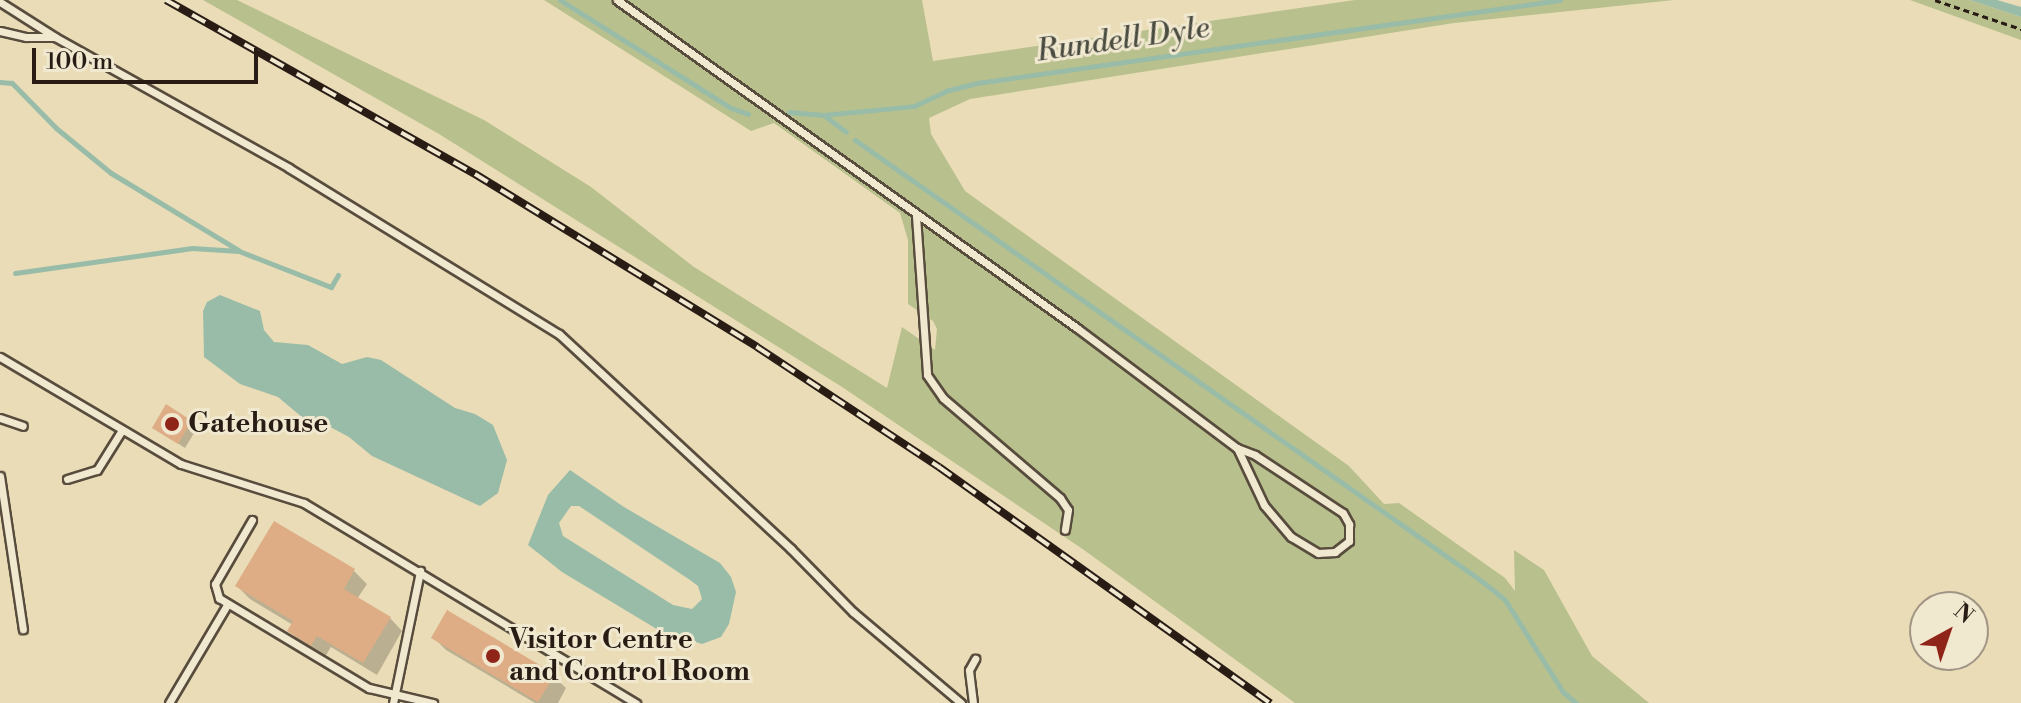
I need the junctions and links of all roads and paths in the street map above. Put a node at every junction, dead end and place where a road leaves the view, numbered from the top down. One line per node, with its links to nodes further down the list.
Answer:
1 (617, 0): 7 (lane)
2 (1935, 0): 4 (path)
3 (0, 2): 6 (lane)
4 (2021, 29)
5 (0, 31): 6 (lane)
6 (55, 37): 25 (lane)
7 (916, 216): 12 (lane); 16 (lane)
8 (0, 357): 11 (lane)
9 (0, 418): 10 (lane)
10 (23, 426)
11 (122, 430): 14 (lane); 17 (lane)
12 (1237, 448): 12 (lane)
13 (0, 476): 19 (lane)
14 (67, 479)
15 (252, 520): 18 (lane)
16 (1065, 530)
17 (420, 571): 21 (lane); 24 (lane)
18 (227, 605): 21 (lane); 22 (lane)
19 (23, 629)
20 (975, 659): 26 (lane)
21 (393, 699): 23 (lane)
22 (169, 703)
23 (433, 703)
24 (636, 703)
25 (961, 703)
26 (973, 703)

